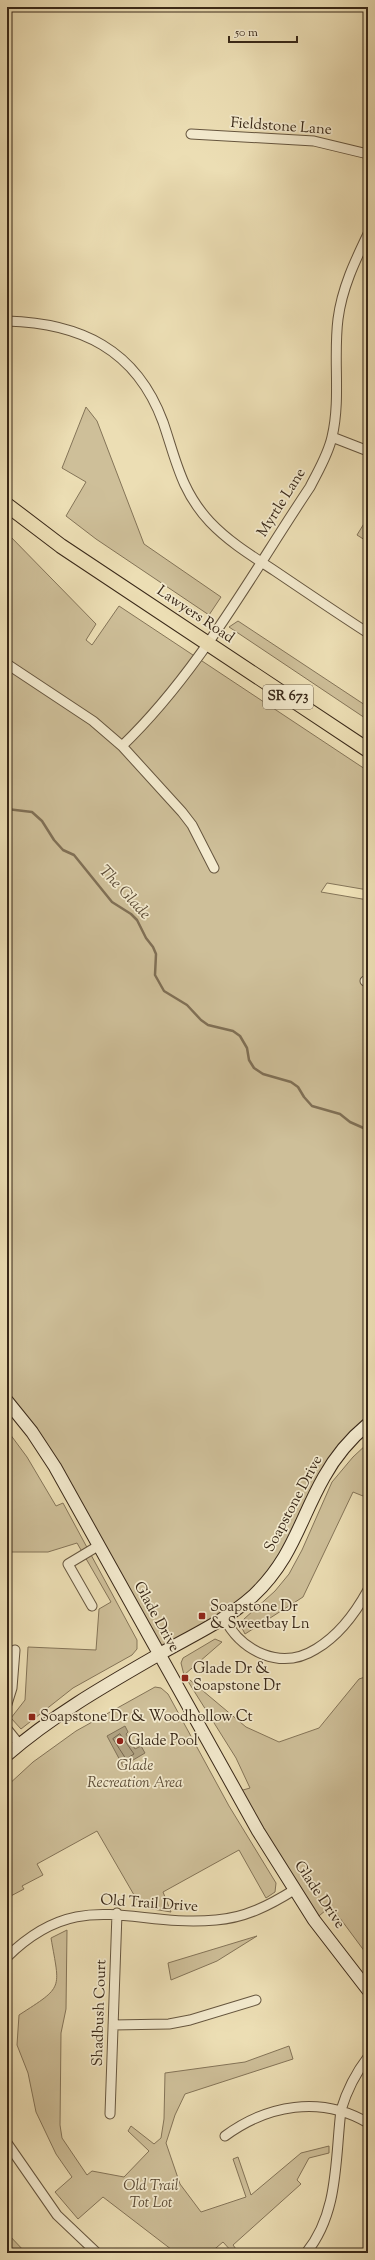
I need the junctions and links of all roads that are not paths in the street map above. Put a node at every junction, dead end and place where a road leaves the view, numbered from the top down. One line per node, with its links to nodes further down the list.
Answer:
1 (191, 134): 2 (street, Fieldstone Lane)
2 (368, 154)
3 (368, 234): 5 (street, Myrtle Lane)
4 (7, 321): 8 (street)
5 (332, 437): 6 (street); 8 (street, Myrtle Lane)
6 (368, 451)
7 (7, 504): 10 (main road, Lawyers Road / SR 673)
8 (260, 562): 9 (street); 10 (street, Myrtle Lane)
9 (368, 633)
10 (207, 643): 12 (street, Myrtle Lane); 13 (main road, Lawyers Road / SR 673)
11 (7, 664): 12 (street)
12 (122, 746): 14 (street)
13 (368, 750)
14 (214, 868)
15 (7, 1401): 17 (street, Glade Drive)
16 (368, 1424): 20 (street, Soapstone Drive)
17 (98, 1546): 19 (street); 22 (street, Glade Drive)
18 (368, 1590): 20 (street)
19 (92, 1606)
20 (224, 1618): 22 (street, Soapstone Drive)
21 (15, 1650): 23 (street)
22 (159, 1654): 25 (street, Soapstone Drive); 27 (street, Glade Drive)
23 (7, 1704)
24 (7, 1729): 25 (street)
25 (20, 1744): 26 (street, Soapstone Drive)
26 (7, 1755)
27 (294, 1890): 28 (street, Old Trail Drive); 30 (street, Glade Drive)
28 (117, 1913): 29 (street, Old Trail Drive); 32 (street, Shadbush Court)
29 (7, 1957)
30 (368, 1990)
31 (256, 2000): 32 (street)
32 (113, 2025): 35 (street, Shadbush Court)
33 (368, 2057): 34 (street)
34 (341, 2110): 36 (street); 37 (street); 40 (street)
35 (110, 2114)
36 (368, 2123)
37 (224, 2136)
38 (7, 2143): 39 (street)
39 (97, 2253)
40 (306, 2253)

